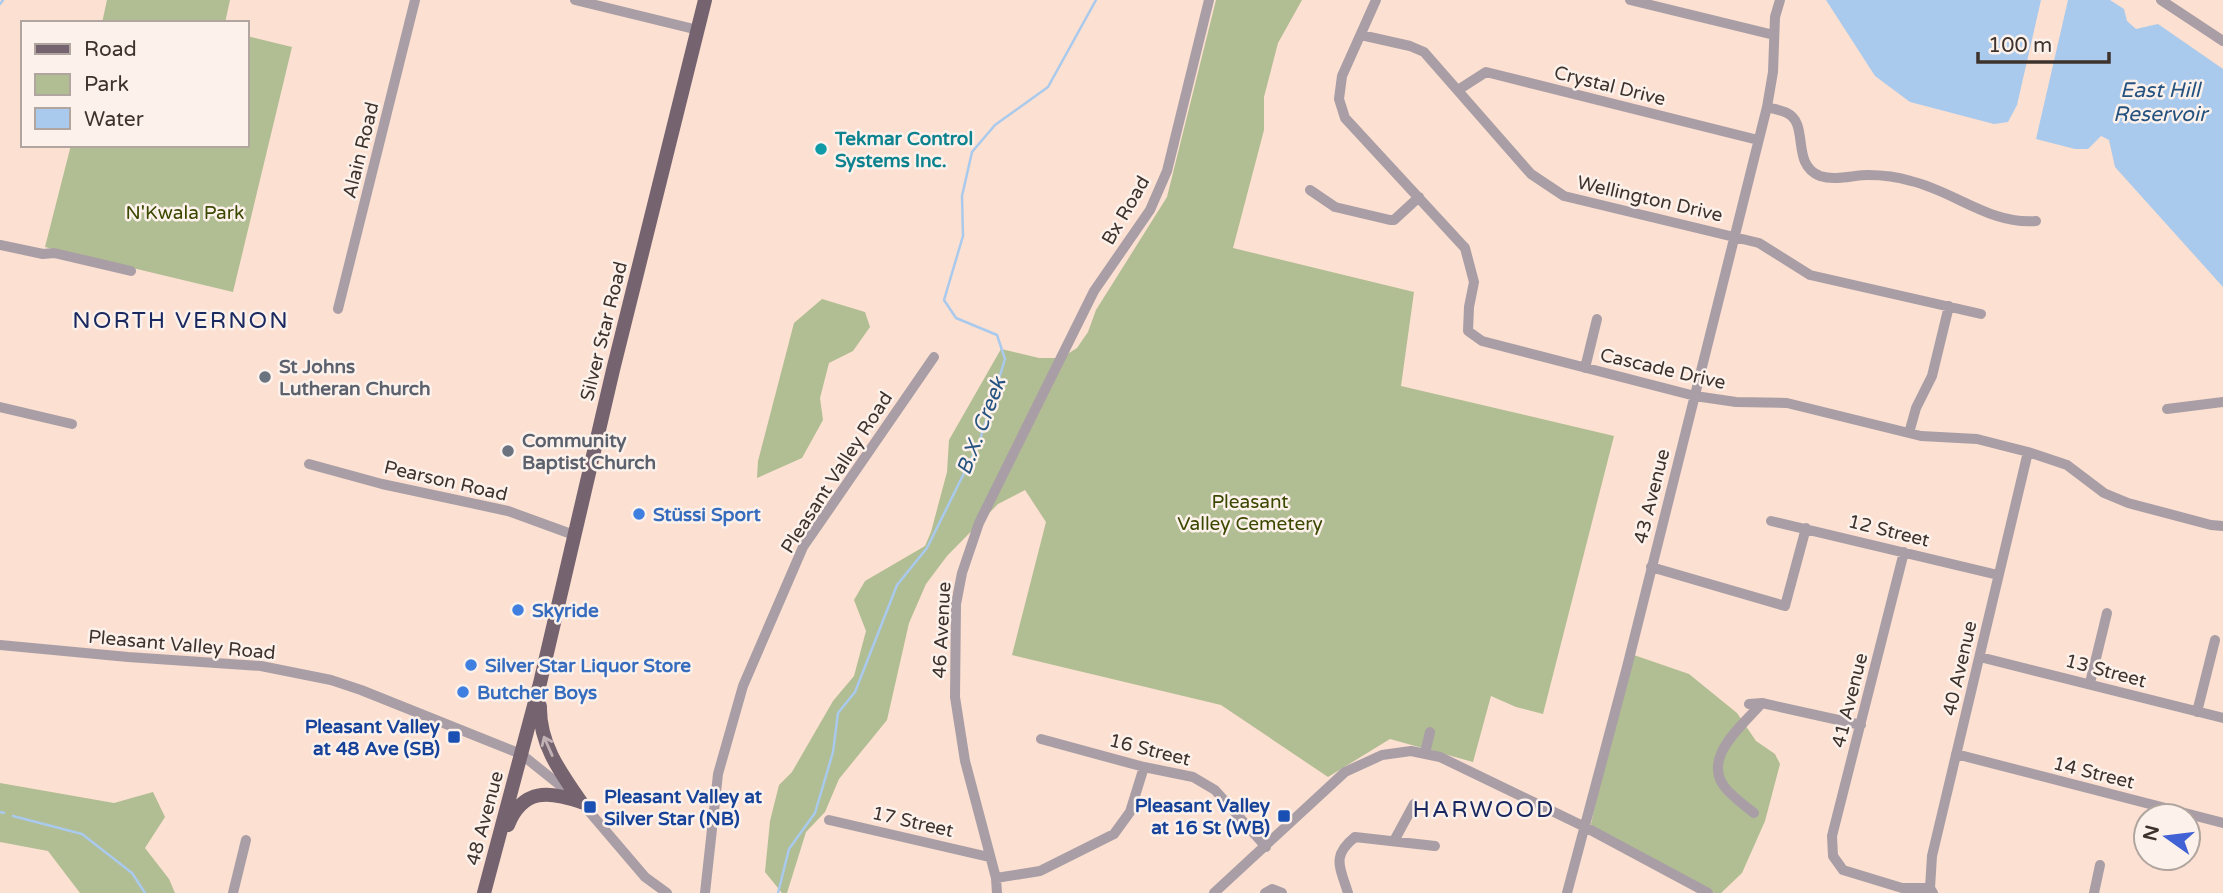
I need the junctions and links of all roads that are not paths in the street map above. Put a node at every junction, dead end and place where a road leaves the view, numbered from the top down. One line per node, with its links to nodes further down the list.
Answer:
1 (415, 0): 23 (street, Alain Road)
2 (575, 0): 9 (street)
3 (705, 0): 9 (main road, Silver Star Road)
4 (1209, 0): 28 (street, Bx Road)
5 (1376, 0): 10 (street, Cascade Drive)
6 (1630, 0): 11 (street)
7 (1780, 0): 11 (street, 43 Avenue)
8 (2161, 0): 12 (street)
9 (698, 30): 40 (main road, Silver Star Road)
10 (1361, 35): 13 (street, Wellington Drive); 17 (street, Cascade Drive)
11 (1774, 35): 14 (street, 43 Avenue)
12 (2223, 41)
13 (1458, 90): 15 (street, Crystal Drive); 19 (street, Wellington Drive)
14 (1767, 107): 15 (street, 43 Avenue); 18 (street)
15 (1758, 140): 19 (street, 43 Avenue)
16 (1310, 190): 17 (street)
17 (1419, 197): 27 (street, Cascade Drive)
18 (2036, 221)
19 (1733, 236): 22 (street, Wellington Drive); 29 (street, 43 Avenue)
20 (0, 244): 21 (street)
21 (131, 271)
22 (1949, 306): 24 (street, Wellington Drive); 34 (street)
23 (338, 309)
24 (1981, 314)
25 (1597, 319): 27 (street)
26 (934, 357): 79 (street, Pleasant Valley Road)
27 (1585, 368): 29 (street, Cascade Drive)
28 (1048, 383): 71 (street, 46 Avenue)
29 (1695, 396): 34 (street, Cascade Drive); 42 (street, 43 Avenue)
30 (2223, 402): 32 (street)
31 (0, 407): 33 (street)
32 (2167, 409)
33 (72, 425)
34 (1909, 433): 35 (street, Cascade Drive)
35 (2028, 452): 38 (street, Cascade Drive); 43 (street, 40 Avenue)
36 (309, 464): 40 (street, Pearson Road)
37 (1771, 521): 39 (street, 12 Street)
38 (2223, 526)
39 (1806, 528): 41 (street, 12 Street); 42 (street)
40 (574, 536): 48 (main road, Silver Star Road)
41 (1904, 552): 43 (street, 12 Street); 54 (street, 41 Avenue)
42 (1651, 567): 66 (street, 43 Avenue)
43 (1998, 575): 47 (street, 40 Avenue)
44 (2108, 613): 49 (street)
45 (2215, 640): 52 (street)
46 (0, 645): 58 (street, Pleasant Valley Road)
47 (1980, 657): 49 (street, 13 Street); 59 (street, 40 Avenue)
48 (540, 683): 58 (main road, Silver Star Road); 61 (main road, one-way to 48)
49 (2090, 683): 52 (street, 13 Street)
50 (1762, 703): 51 (street); 54 (street); 63 (street)
51 (1749, 704)
52 (2197, 712): 53 (street, 13 Street)
53 (2223, 719)
54 (1861, 725): 75 (street, 41 Avenue)
55 (1430, 732): 57 (street)
56 (1041, 739): 60 (street, 16 Street)
57 (1425, 753): 66 (street); 70 (street)
58 (522, 754): 61 (street, Pleasant Valley Road); 72 (main road, 48 Avenue)
59 (1956, 754): 65 (street, 14 Street); 75 (street, 40 Avenue)
60 (1144, 767): 70 (street, 16 Street); 74 (street)
61 (581, 802): 72 (main road); 78 (street, Pleasant Valley Road)
62 (1413, 804): 68 (street)
63 (1754, 813)
64 (830, 820): 71 (street, 17 Street)
65 (2223, 823)
66 (1585, 827): 85 (street, 43 Avenue); 86 (street)
67 (246, 840): 76 (street)
68 (1394, 841): 69 (street); 84 (street)
69 (1435, 846)
70 (1266, 847): 81 (street)
71 (989, 857): 74 (street, 46 Avenue)
72 (494, 858): 77 (main road, 48 Avenue)
73 (2100, 865): 87 (street)
74 (996, 878): 80 (street, 46 Avenue)
75 (1931, 890)
76 (233, 893)
77 (484, 893)
78 (667, 893)
79 (705, 893)
80 (997, 893)
81 (1214, 893)
82 (1265, 893): 83 (street)
83 (1282, 893)
84 (1348, 893)
85 (1567, 893)
86 (1708, 893)
87 (2094, 893)

